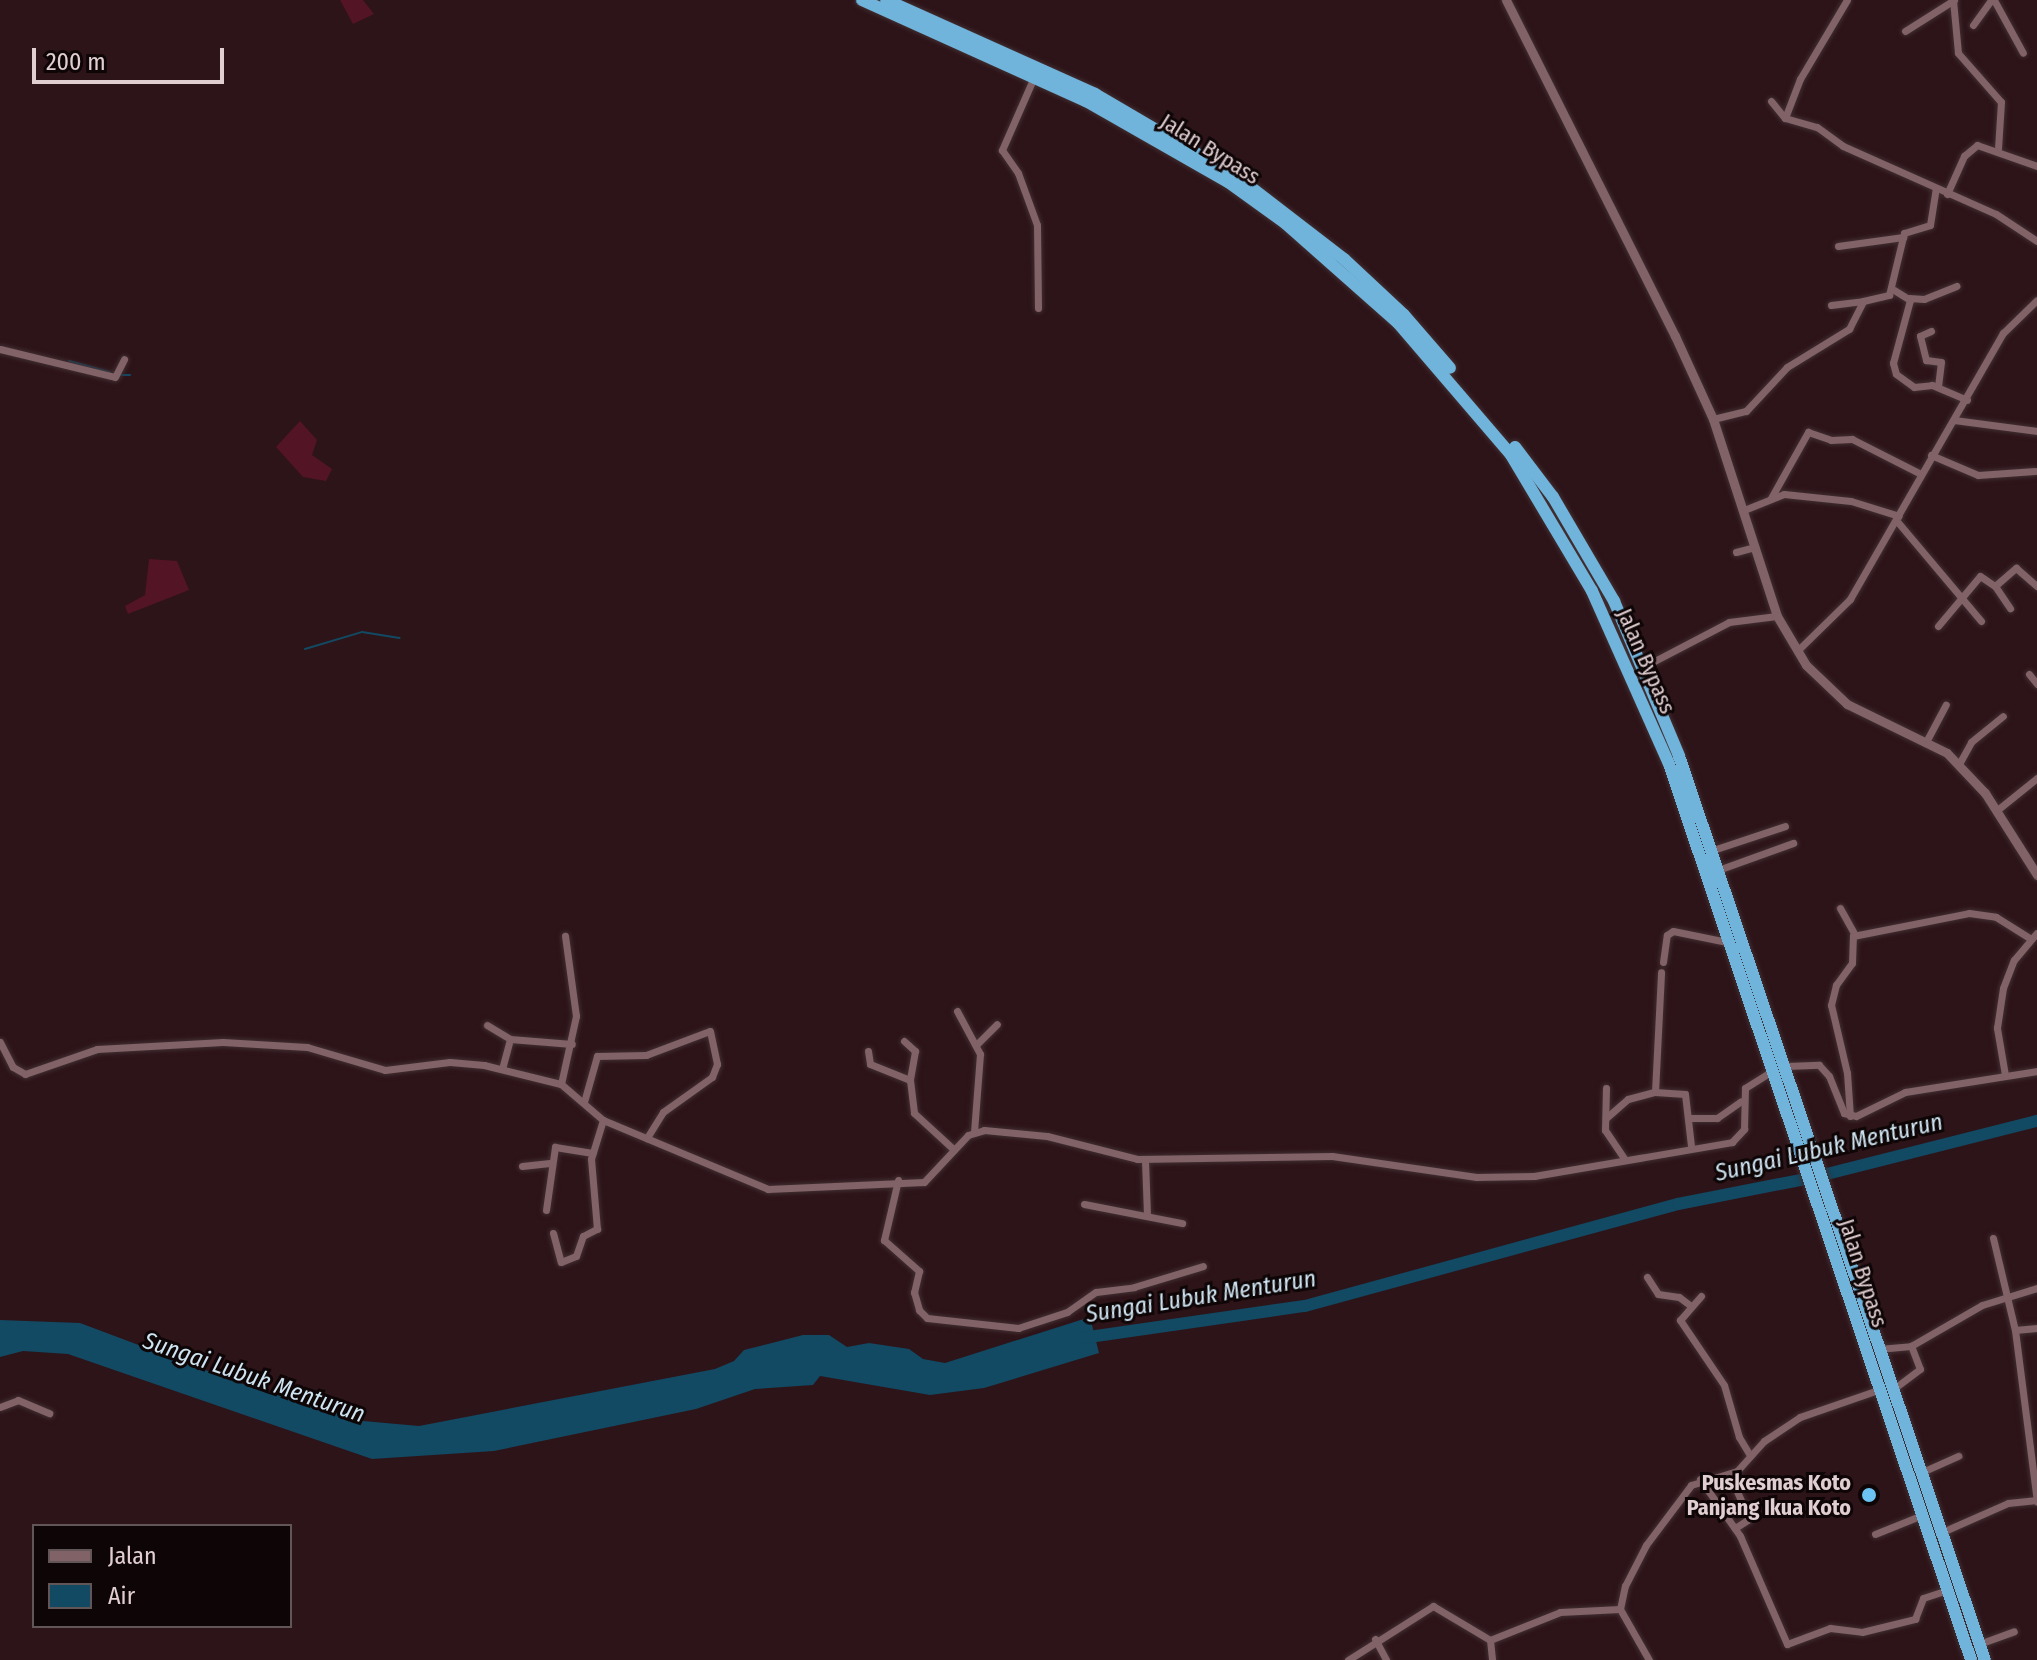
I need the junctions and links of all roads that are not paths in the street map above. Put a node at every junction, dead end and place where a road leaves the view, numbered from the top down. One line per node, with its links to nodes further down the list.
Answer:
1 (862, 0): 9 (highway, Jalan Bypass)
2 (886, 0): 9 (highway, Jalan Bypass)
3 (1506, 0): 33 (street)
4 (1847, 0): 13 (street)
5 (1954, 0): 8 (street); 14 (street)
6 (1992, 0): 7 (street); 10 (street)
7 (1973, 25)
8 (1905, 31)
9 (960, 38): 11 (highway, Jalan Bypass); 52 (highway, Jalan Bypass)
10 (2023, 53)
11 (1034, 77): 27 (street); 58 (highway, Jalan Bypass)
12 (1771, 101): 13 (street)
13 (1785, 118): 16 (street)
14 (1998, 148): 15 (street); 17 (street)
15 (2036, 163)
16 (1936, 189): 17 (street); 18 (street)
17 (1947, 194): 19 (street)
18 (1903, 237): 20 (street); 22 (street)
19 (2037, 241)
20 (1838, 246)
21 (1957, 286): 23 (street)
22 (1894, 290): 23 (street); 25 (street)
23 (1909, 298): 31 (street)
24 (2037, 300): 32 (street)
25 (1863, 301): 26 (street); 33 (street)
26 (1831, 305)
27 (1038, 308)
28 (1931, 331): 31 (street)
29 (0, 349): 30 (street)
30 (124, 359)
31 (1938, 387): 32 (street)
32 (1967, 400): 34 (street)
33 (1713, 419): 40 (street)
34 (1954, 420): 35 (street); 36 (street)
35 (2037, 431)
36 (1931, 455): 37 (street); 38 (street)
37 (2035, 471)
38 (1921, 474): 39 (street); 41 (street)
39 (1771, 498): 40 (street); 41 (street)
40 (1744, 510): 42 (street)
41 (1898, 518): 46 (street); 51 (street)
42 (1755, 547): 43 (street); 48 (street)
43 (1736, 552)
44 (1995, 586): 45 (street); 46 (street); 47 (street)
45 (2037, 586)
46 (1962, 596): 49 (street); 50 (street)
47 (2010, 608)
48 (1777, 616): 51 (street); 52 (street)
49 (1981, 621)
50 (1938, 626)
51 (1798, 650): 57 (street)
52 (1643, 667): 58 (highway, Jalan Bypass)
53 (2029, 674): 54 (street)
54 (2037, 684)
55 (1946, 705): 57 (street)
56 (2003, 716): 59 (street)
57 (1927, 740): 59 (street)
58 (1674, 762): 64 (highway, Jalan Bypass); 71 (highway, Jalan Bypass)
59 (1959, 764): 61 (street)
60 (2037, 778): 61 (street)
61 (1996, 811): 66 (street)
62 (1785, 826): 64 (street)
63 (1793, 843): 65 (street)
64 (1710, 851): 65 (highway, Jalan Bypass)
65 (1718, 870): 83 (highway, Jalan Bypass)
66 (2037, 875)
67 (1840, 908): 68 (street)
68 (1855, 935): 70 (street); 94 (street)
69 (565, 936): 80 (street)
70 (2034, 936): 87 (street)
71 (1727, 942): 72 (street); 85 (highway, Jalan Bypass)
72 (1663, 962)
73 (1661, 972): 91 (street)
74 (957, 1011): 81 (street)
75 (997, 1024): 81 (street)
76 (487, 1025): 77 (street)
77 (510, 1039): 80 (street); 84 (street)
78 (904, 1041): 88 (street)
79 (0, 1042): 84 (street)
80 (572, 1044): 89 (street)
81 (977, 1044): 98 (street)
82 (868, 1051): 88 (street)
83 (1786, 1066): 94 (street); 99 (highway, Jalan Bypass)
84 (502, 1069): 89 (street)
85 (1772, 1071): 92 (street); 99 (highway, Jalan Bypass)
86 (2037, 1071): 87 (street)
87 (2005, 1075): 94 (street)
88 (910, 1080): 102 (street)
89 (561, 1084): 93 (street)
90 (1606, 1088): 95 (street)
91 (1655, 1092): 95 (street); 96 (street)
92 (1741, 1101): 96 (street); 101 (street)
93 (584, 1102): 97 (street); 100 (street)
94 (1850, 1116)
95 (1606, 1118): 104 (street)
96 (1691, 1118): 101 (street)
97 (603, 1120): 100 (street); 103 (street)
98 (974, 1132): 102 (street); 105 (street)
99 (1802, 1133): 114 (highway, Jalan Bypass)
100 (647, 1138): 108 (street)
101 (1691, 1146): 104 (street)
102 (952, 1148): 108 (street)
103 (593, 1153): 106 (street); 113 (street)
104 (1624, 1158): 105 (street)
105 (1145, 1160): 111 (street)
106 (550, 1163): 107 (street); 110 (street)
107 (522, 1166)
108 (898, 1180): 116 (street)
109 (1084, 1204): 111 (street)
110 (546, 1210)
111 (1147, 1214): 112 (street)
112 (1182, 1223)
113 (553, 1233)
114 (1838, 1238): 125 (highway, Jalan Bypass); 126 (highway, Jalan Bypass)
115 (1993, 1238): 120 (street)
116 (1203, 1266)
117 (1647, 1277): 121 (street)
118 (2037, 1288): 120 (street)
119 (1701, 1296): 121 (street)
120 (2008, 1299): 123 (street); 124 (street)
121 (1691, 1306): 129 (street)
122 (2037, 1328): 123 (street)
123 (2015, 1330): 134 (street)
124 (1911, 1346): 125 (street); 126 (street)
125 (1878, 1349): 126 (highway, Jalan Bypass)
126 (1886, 1390): 129 (street); 132 (highway, Jalan Bypass)
127 (0, 1407): 128 (street)
128 (49, 1413)
129 (1750, 1455): 131 (street)
130 (1958, 1456): 132 (street)
131 (1730, 1475): 133 (street); 136 (street)
132 (1915, 1475): 135 (highway, Jalan Bypass); 137 (highway, Jalan Bypass)
133 (1700, 1479): 136 (street); 140 (street)
134 (2037, 1501): 137 (street)
135 (1922, 1515): 138 (street); 139 (highway, Jalan Bypass)
136 (1735, 1528): 139 (street)
137 (1940, 1533): 144 (highway, Jalan Bypass)
138 (1875, 1534)
139 (1947, 1590): 145 (highway, Jalan Bypass)
140 (1620, 1609): 143 (street); 149 (street)
141 (2014, 1631): 144 (street)
142 (1375, 1639): 143 (street); 146 (street); 147 (street)
143 (1490, 1640): 148 (street)
144 (1979, 1644): 150 (highway, Jalan Bypass)
145 (1968, 1659)
146 (1348, 1660)
147 (1386, 1660)
148 (1492, 1660)
149 (1649, 1660)
150 (1985, 1660)

